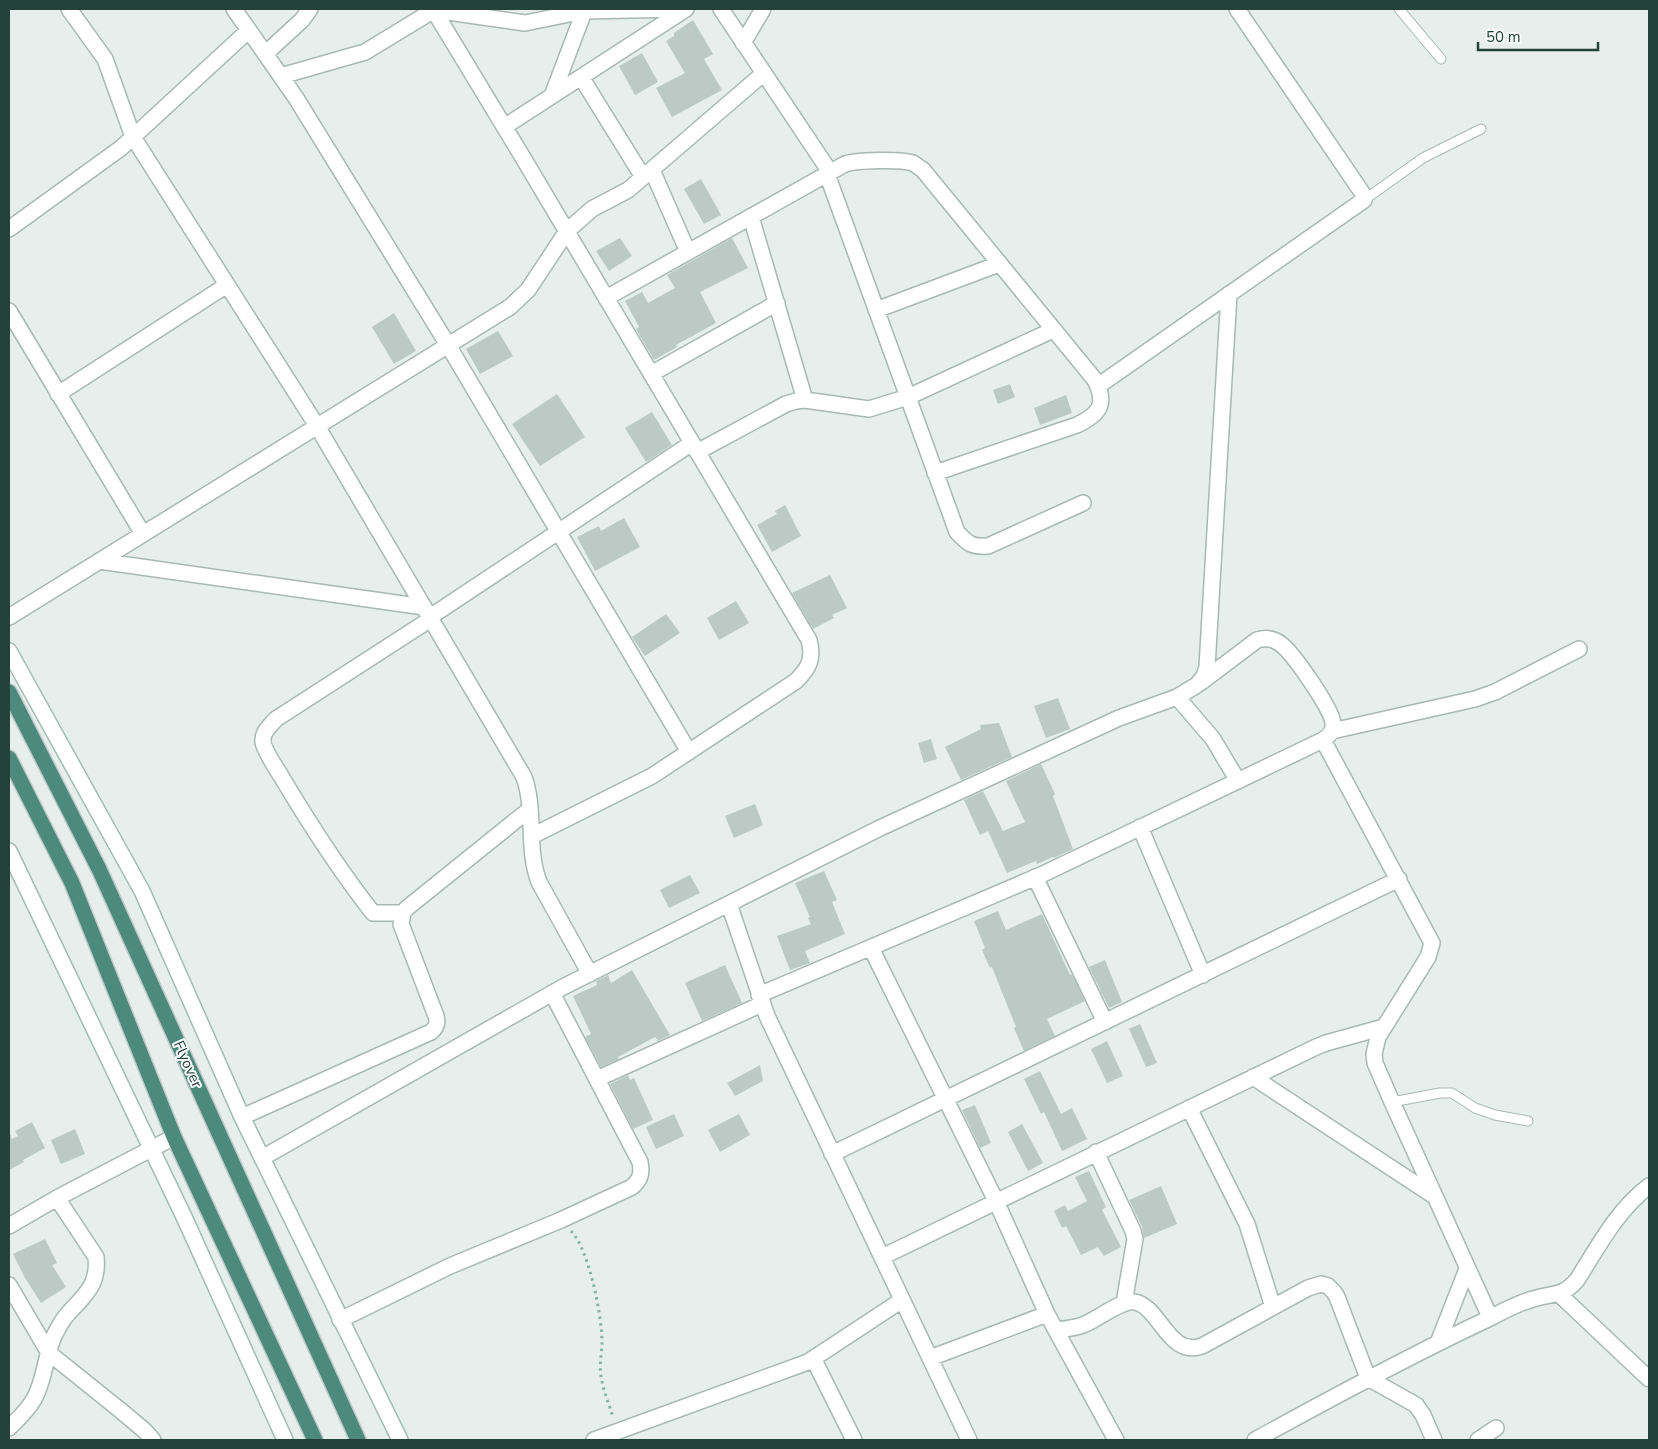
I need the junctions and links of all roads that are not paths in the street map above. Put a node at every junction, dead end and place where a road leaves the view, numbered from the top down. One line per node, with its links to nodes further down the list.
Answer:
1 (69, 9): 22 (street)
2 (234, 9): 12 (street)
3 (310, 9): 14 (street)
4 (433, 9): 11 (street); 17 (street); 20 (street)
5 (678, 9): 11 (street)
6 (686, 9): 18 (street)
7 (721, 9): 13 (street)
8 (763, 9): 13 (street)
9 (1237, 9): 25 (street)
10 (1399, 9): 15 (lane)
11 (585, 10): 19 (street)
12 (249, 30): 14 (street); 22 (street)
13 (743, 43): 16 (street)
14 (266, 54): 17 (street)
15 (1441, 59)
16 (764, 73): 23 (street); 24 (street)
17 (281, 76): 38 (street)
18 (581, 77): 19 (street); 24 (street)
19 (552, 96): 20 (street)
20 (504, 127): 28 (street)
21 (1481, 129): 25 (lane)
22 (133, 137): 27 (street); 31 (street)
23 (828, 173): 26 (street); 30 (street); 35 (street)
24 (647, 174): 28 (street); 29 (street)
25 (1364, 200): 32 (street)
26 (751, 217): 29 (street); 34 (street)
27 (9, 229)
28 (566, 231): 33 (street); 38 (street)
29 (688, 252): 33 (street)
30 (1000, 264): 35 (street); 37 (street)
31 (227, 285): 41 (street); 44 (street)
32 (1229, 294): 40 (street); 55 (street)
33 (606, 298): 39 (street)
34 (776, 303): 39 (street); 43 (street)
35 (876, 310): 42 (street)
36 (9, 311): 41 (street)
37 (1053, 330): 40 (street); 42 (street)
38 (448, 345): 44 (street); 48 (street)
39 (651, 374): 45 (street)
40 (1098, 386): 46 (street)
41 (58, 394): 49 (street)
42 (908, 397): 43 (street); 46 (street)
43 (805, 400): 45 (street)
44 (318, 426): 49 (street); 51 (street)
45 (695, 447): 48 (street); 59 (street)
46 (936, 473): 47 (street)
47 (1083, 503)
48 (558, 530): 51 (street); 59 (street)
49 (143, 534): 50 (street)
50 (99, 561): 51 (street); 52 (street)
51 (427, 612): 62 (street); 69 (street)
52 (9, 617)
53 (1579, 649): 58 (street)
54 (9, 651): 82 (street)
55 (1197, 685): 57 (street); 58 (street)
56 (9, 692): 117 (highway, Flyover)
57 (1177, 698): 61 (street); 68 (street)
58 (1328, 735): 61 (street); 67 (street)
59 (689, 752): 64 (street)
60 (9, 758): 84 (highway)
61 (1238, 781): 63 (street)
62 (530, 809): 64 (street); 69 (street)
63 (1140, 827): 66 (street); 72 (street)
64 (532, 836): 71 (street)
65 (9, 851): 85 (street)
66 (1035, 877): 70 (street); 75 (street)
67 (1399, 879): 72 (street); 76 (street)
68 (729, 904): 71 (street); 74 (street)
69 (403, 913): 82 (street)
70 (871, 948): 74 (street); 79 (street)
71 (590, 974): 73 (street)
72 (1203, 975): 75 (street)
73 (552, 993): 78 (street); 88 (street)
74 (760, 1000): 78 (street); 87 (street)
75 (1106, 1022): 79 (street)
76 (1384, 1027): 77 (street); 80 (street)
77 (1253, 1077): 81 (street); 90 (street)
78 (597, 1079): 103 (street)
79 (945, 1099): 87 (street); 92 (street)
80 (1392, 1102): 83 (lane); 90 (street)
81 (1189, 1108): 86 (street); 100 (street)
82 (242, 1117): 88 (street)
83 (1528, 1121)
84 (174, 1137): 85 (street); 116 (highway)
85 (151, 1148): 91 (street); 115 (street)
86 (1096, 1152): 92 (street); 99 (street)
87 (832, 1154): 94 (street)
88 (262, 1158): 103 (street)
89 (1649, 1186): 97 (street)
90 (1434, 1196): 95 (street)
91 (57, 1198): 93 (street); 106 (street)
92 (996, 1201): 94 (street); 101 (street)
93 (9, 1226)
94 (882, 1256): 98 (street)
95 (1467, 1269): 102 (street); 105 (street)
96 (9, 1285): 106 (street)
97 (1559, 1294): 102 (street); 109 (street)
98 (902, 1300): 107 (street); 108 (street)
99 (1124, 1303): 100 (street); 104 (street)
100 (1273, 1307): 110 (street)
101 (1047, 1314): 104 (street); 107 (street)
102 (1490, 1317): 105 (street)
103 (340, 1320): 118 (street)
104 (1056, 1330): 122 (street)
105 (1438, 1343): 110 (street)
106 (49, 1353): 112 (street); 114 (street)
107 (930, 1358): 121 (street)
108 (814, 1360): 119 (street); 120 (street)
109 (1643, 1369): 111 (street)
110 (1368, 1378): 123 (street); 124 (street)
111 (1649, 1379)
112 (9, 1428)
113 (1496, 1428): 125 (street)
114 (153, 1440)
115 (285, 1440)
116 (315, 1440)
117 (358, 1440)
118 (400, 1440)
119 (594, 1440)
120 (854, 1440)
121 (969, 1440)
122 (1116, 1440)
123 (1255, 1440)
124 (1434, 1440)
125 (1478, 1440)

